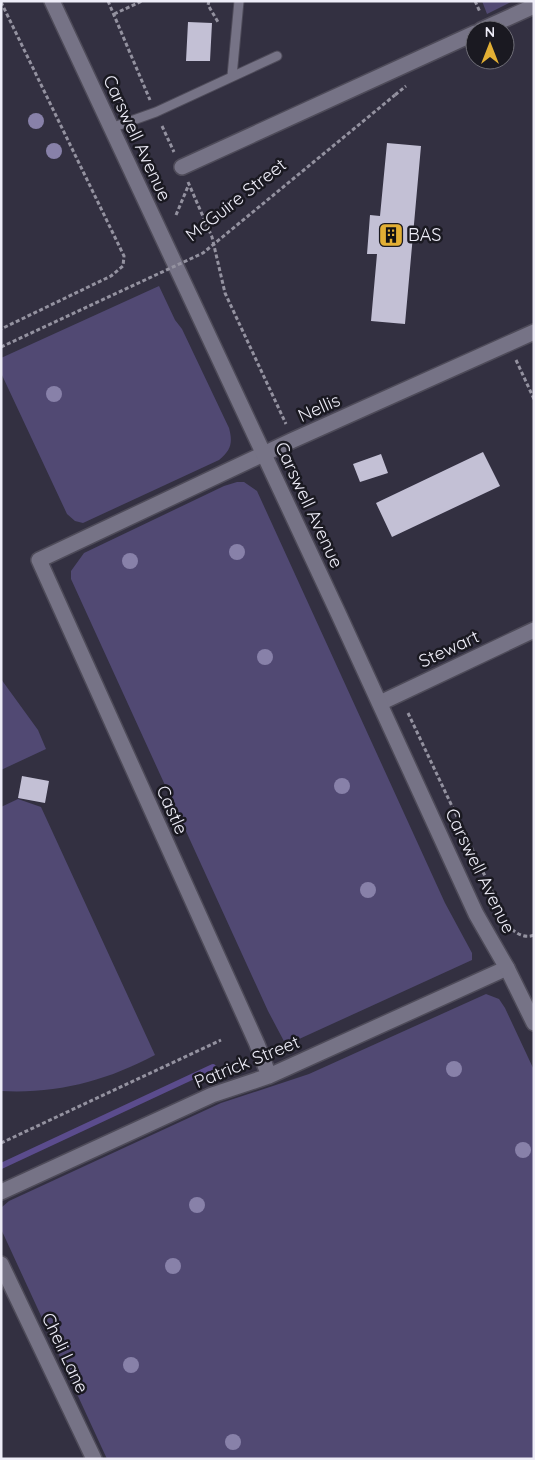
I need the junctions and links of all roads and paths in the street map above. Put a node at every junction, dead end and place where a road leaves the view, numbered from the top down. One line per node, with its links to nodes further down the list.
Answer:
1 (52, 1): 16 (street, Carswell Avenue)
2 (108, 1): 8 (path)
3 (142, 1): 8 (path)
4 (209, 1): 10 (path)
5 (240, 1): 13 (lane)
6 (1, 2): 20 (path)
7 (534, 6): 9 (street)
8 (114, 14): 15 (path)
9 (503, 20)
10 (218, 22)
11 (465, 38): 17 (street)
12 (277, 56): 13 (lane)
13 (232, 76): 15 (lane)
14 (395, 95): 23 (path, McGuire Street, bridge)
15 (156, 112): 16 (lane); 17 (path)
16 (112, 128): 26 (street, Carswell Avenue)
17 (182, 167): 18 (path)
18 (189, 184): 19 (path); 25 (path)
19 (176, 215)
20 (1, 329)
21 (534, 332): 22 (street, Nellis)
22 (508, 344): 24 (path); 26 (street, Nellis)
23 (1, 346)
24 (534, 399)
25 (288, 428)
26 (264, 454): 27 (street, Nellis); 29 (street, Carswell Avenue)
27 (39, 560): 35 (street, Castle)
28 (534, 630): 29 (street, Stewart)
29 (380, 703): 32 (street, Carswell Avenue)
30 (408, 713): 31 (path)
31 (534, 935)
32 (507, 968): 33 (street, Carswell Avenue); 35 (street, Patrick Street)
33 (534, 1023)
34 (221, 1040): 36 (path)
35 (269, 1076): 37 (street, Patrick Street)
36 (1, 1143)
37 (1, 1192)
38 (1, 1264): 39 (street, Cheli Lane)
39 (94, 1459)

